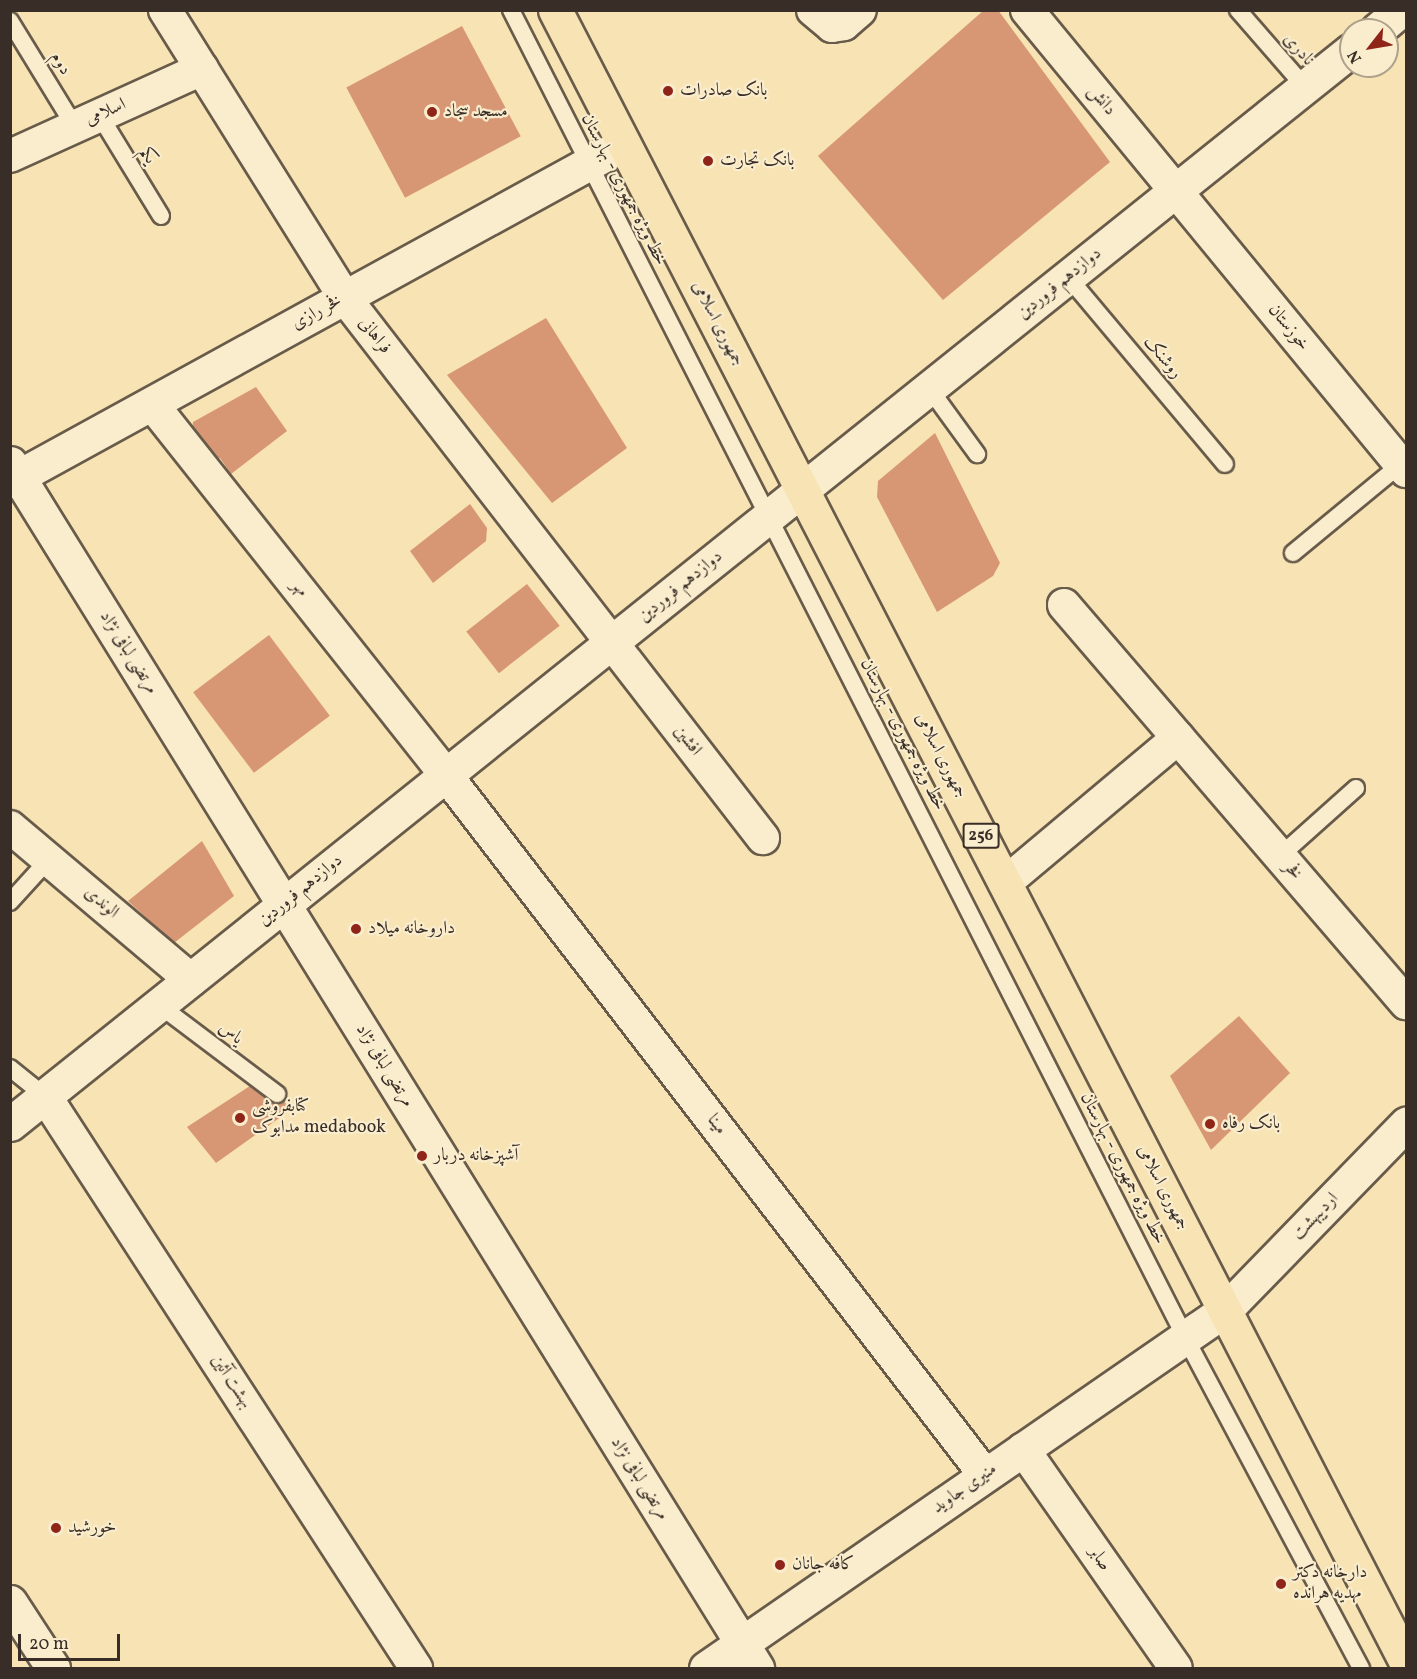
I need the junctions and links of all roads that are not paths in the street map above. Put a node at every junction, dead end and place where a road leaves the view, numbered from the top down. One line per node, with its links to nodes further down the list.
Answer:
1 (165, 10): 10 (street, فراهانی)
2 (511, 10): 15 (lane, خط ویژه جمهوری - بهارستان)
3 (555, 10): 13 (main road, جمهوری اسلامی / 256)
4 (813, 10): 5 (street)
5 (860, 10)
6 (1027, 10): 16 (street, دانش)
7 (1238, 10): 11 (lane, نادری)
8 (10, 21): 12 (lane, دوم)
9 (1339, 60): 11 (main road, دوازدهم فروردین)
10 (202, 69): 12 (street, اسلامی); 19 (street, فراهانی)
11 (1305, 87): 16 (main road, دوازدهم فروردین)
12 (88, 121): 14 (street, اسلامی); 17 (lane, یکم)
13 (624, 144): 15 (main road, فخر رازی); 26 (main road, جمهوری اسلامی / 256)
14 (10, 156)
15 (588, 164): 19 (main road, فخر رازی); 27 (lane, خط ویژه جمهوری - بهارستان)
16 (1176, 191): 18 (main road, دوازدهم فروردین); 24 (street, خوزستان)
17 (161, 216)
18 (1068, 277): 20 (main road, دوازدهم فروردین); 23 (lane, روشنک)
19 (345, 298): 21 (main road, فخر رازی); 30 (street, فراهانی)
20 (929, 388): 22 (lane); 26 (main road, دوازدهم فروردین)
21 (152, 404): 25 (main road, فخر رازی); 32 (street, مهر)
22 (977, 454)
23 (1225, 464)
24 (1404, 468): 28 (lane, خوزستان)
25 (13, 474): 40 (main road, مرتضی لبافی نژاد)
26 (801, 488): 27 (main road, دوازدهم فروردین); 38 (main road, جمهوری اسلامی / 256)
27 (769, 517): 30 (main road, دوازدهم فروردین); 50 (lane, خط ویژه جمهوری - بهارستان)
28 (1293, 553)
29 (1064, 606): 31 (street, فخر)
30 (610, 644): 32 (main road, دوازدهم فروردین); 35 (street, افشین)
31 (1178, 738): 36 (street, فخر); 38 (street)
32 (446, 775): 40 (main road, دوازدهم فروردین); 52 (street, مینا)
33 (1356, 788): 36 (lane)
34 (10, 827): 37 (street, الوندی)
35 (764, 838)
36 (1280, 856): 42 (street, فخر)
37 (49, 859): 39 (lane); 41 (street, الوندی)
38 (1005, 883): 49 (main road, جمهوری اسلامی / 256)
39 (10, 902)
40 (284, 905): 41 (main road, دوازدهم فروردین); 54 (main road, مرتضی لبافی نژاد)
41 (191, 980): 43 (main road, دوازدهم فروردین)
42 (1407, 1003)
43 (159, 1005): 45 (lane, یاس); 46 (main road, دوازدهم فروردین)
44 (10, 1068): 46 (lane)
45 (277, 1094)
46 (45, 1096): 47 (main road, دوازدهم فروردین); 57 (street, بهشت آئین)
47 (10, 1124)
48 (1407, 1124): 49 (main road, اردیبهشت)
49 (1225, 1310): 50 (main road, منیری جاوید); 55 (main road, جمهوری اسلامی / 256)
50 (1185, 1337): 51 (main road, منیری جاوید); 60 (lane, خط ویژه جمهوری - بهارستان)
51 (1023, 1449): 52 (main road, منیری جاوید); 59 (street, صابر)
52 (985, 1475): 54 (main road, منیری جاوید)
53 (10, 1602): 56 (main road)
54 (749, 1656): 58 (main road, منیری جاوید)
55 (1407, 1662)
56 (53, 1668)
57 (416, 1668)
58 (706, 1668)
59 (1176, 1668)
60 (1361, 1668)

